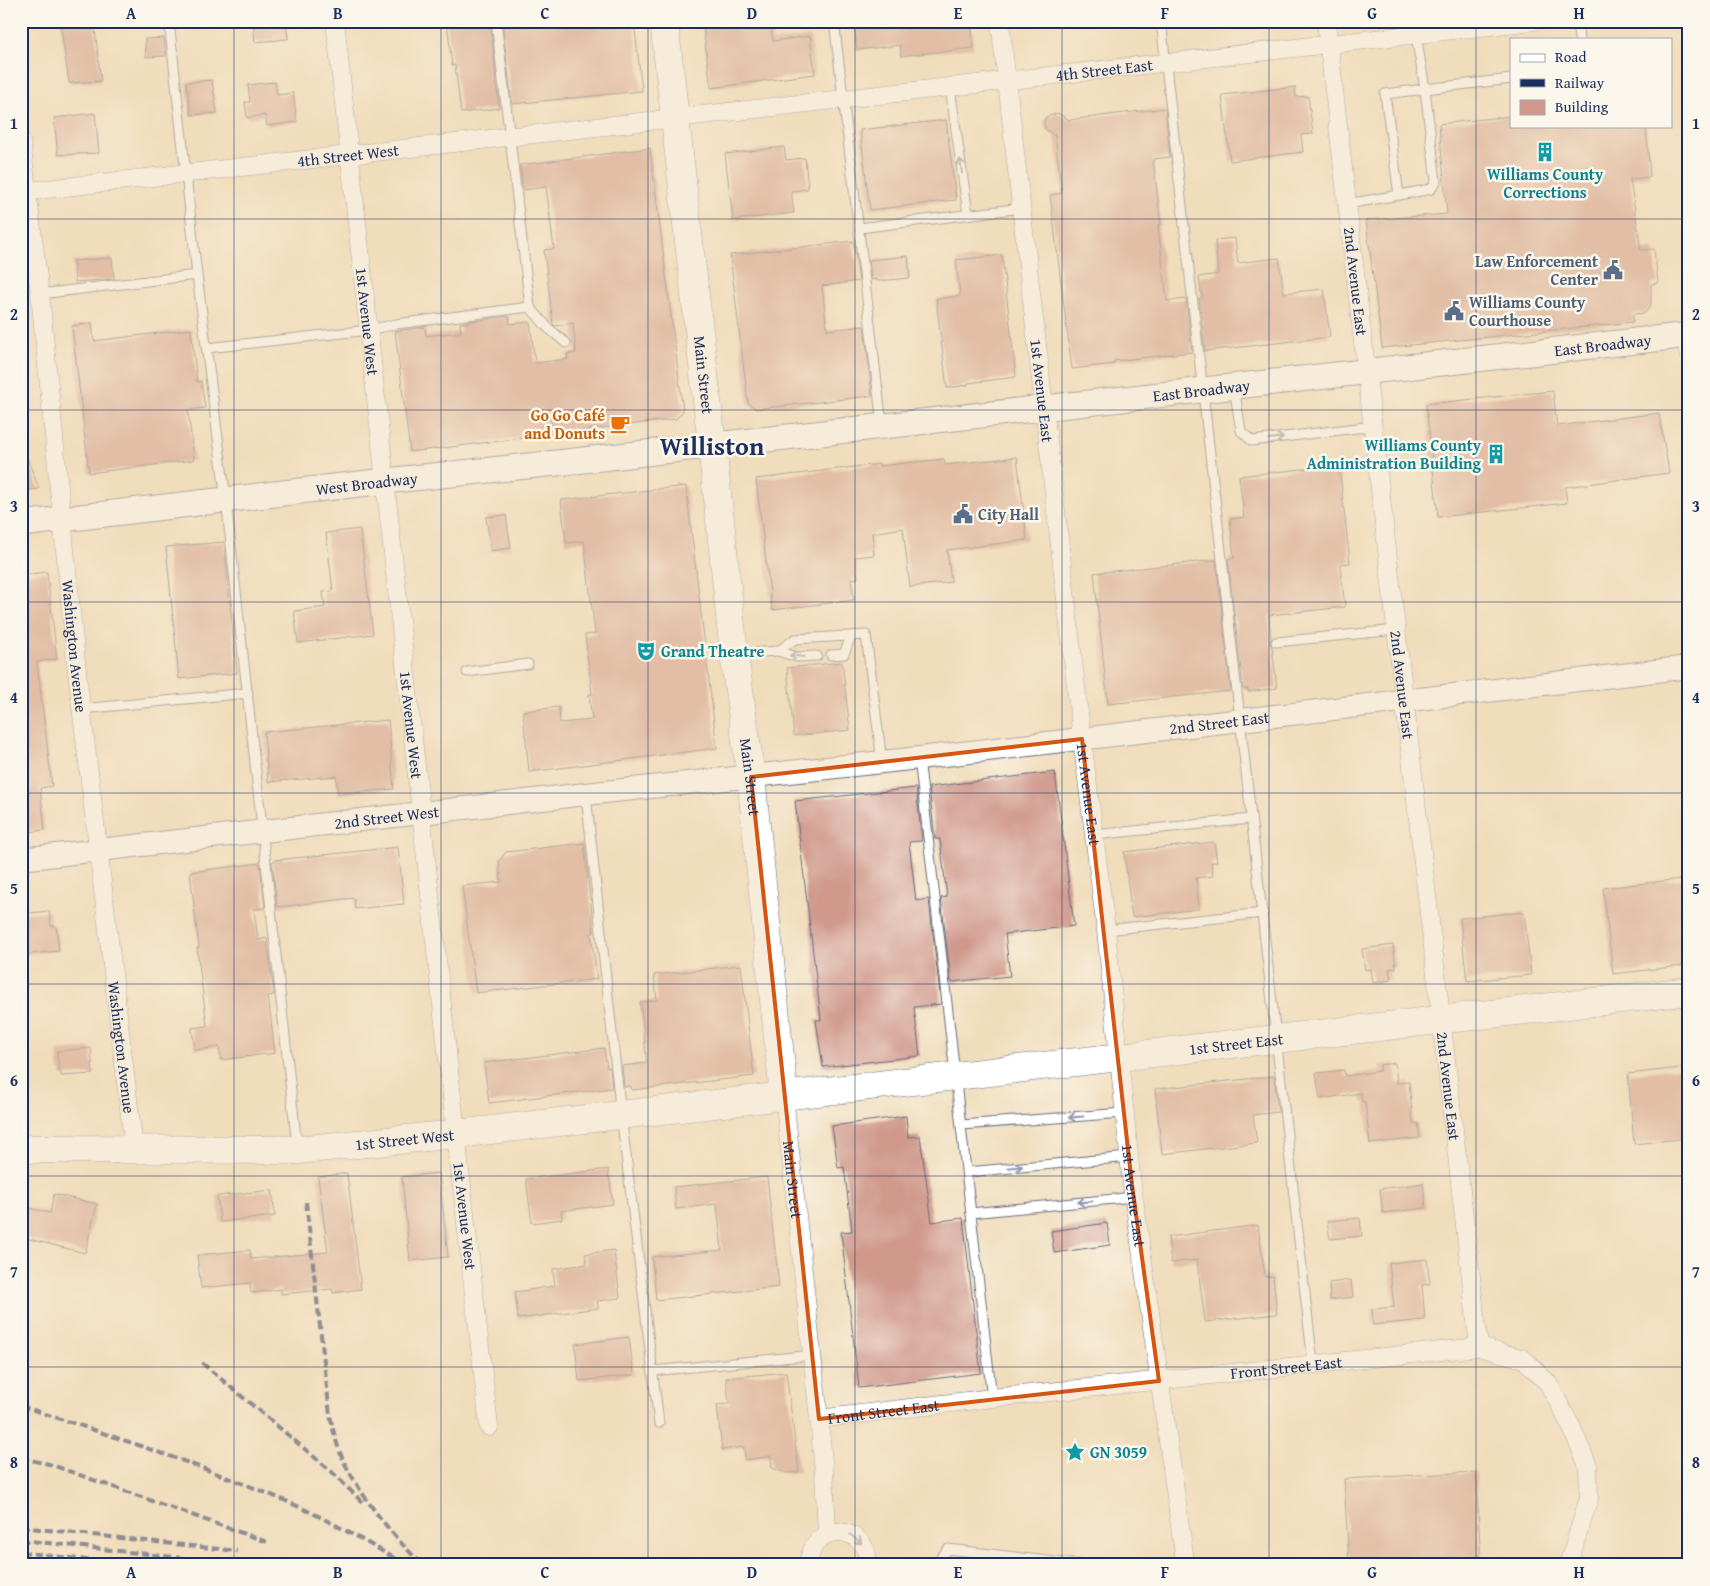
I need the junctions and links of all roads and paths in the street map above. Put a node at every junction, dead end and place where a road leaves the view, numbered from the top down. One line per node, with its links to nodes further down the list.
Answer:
1 (169, 21): 25 (lane)
2 (335, 21): 24 (street, 1st Avenue West)
3 (496, 21): 22 (lane)
4 (664, 21): 21 (main road, Main Street)
5 (834, 21): 20 (lane)
6 (1000, 21): 17 (street, 1st Avenue East)
7 (1161, 21): 15 (lane)
8 (1326, 21): 14 (street, 2nd Avenue East)
9 (1534, 21): 11 (street, 4th Street East)
10 (1577, 21): 13 (lane)
11 (1488, 24): 12 (street, 4th Street East)
12 (1416, 35): 14 (street, 4th Street East); 19 (lane)
13 (1579, 38)
14 (1329, 45): 15 (street, 4th Street East); 28 (street, 2nd Avenue East)
15 (1166, 63): 17 (street, 4th Street East); 41 (lane)
16 (1510, 79): 19 (lane)
17 (1007, 81): 18 (street, 4th Street East); 29 (street, 1st Avenue East)
18 (950, 87): 20 (street, 4th Street East); 30 (lane, one-way to 18)
19 (1425, 89): 27 (lane); 27 (lane)
20 (843, 98): 21 (street, 4th Street East); 31 (lane)
21 (675, 119): 22 (street, 4th Street West); 45 (main road, Main Street)
22 (510, 137): 24 (street, 4th Street West); 34 (lane)
23 (21, 141): 26 (street, Washington Avenue)
24 (350, 156): 25 (street, 4th Street West); 35 (street, 1st Avenue West)
25 (185, 174): 26 (street, 4th Street West); 32 (lane)
26 (24, 192): 33 (street, Washington Avenue)
27 (1399, 195): 28 (lane)
28 (1347, 204): 39 (street, 2nd Avenue East)
29 (1022, 208): 30 (lane); 42 (street, 1st Avenue East)
30 (968, 214): 31 (lane)
31 (859, 228): 43 (lane)
32 (197, 275): 33 (lane); 38 (lane)
33 (40, 294): 48 (street, Washington Avenue)
34 (530, 307): 35 (lane); 37 (lane)
35 (369, 330): 38 (lane); 46 (street, 1st Avenue West)
36 (1688, 342): 39 (main road, East Broadway)
37 (566, 343)
38 (207, 348): 47 (lane)
39 (1366, 372): 40 (main road, East Broadway); 44 (street, 2nd Avenue East)
40 (1234, 387): 41 (main road, East Broadway); 44 (lane, one-way to 44)
41 (1202, 390): 42 (main road, East Broadway); 63 (lane)
42 (1045, 408): 43 (main road, East Broadway); 64 (street, 1st Avenue East)
43 (882, 426): 45 (main road, East Broadway)
44 (1373, 426): 50 (street, 2nd Avenue East)
45 (712, 445): 46 (main road, West Broadway); 54 (main road, Main Street)
46 (385, 481): 47 (main road, West Broadway); 69 (street, 1st Avenue West)
47 (226, 500): 48 (main road, West Broadway); 60 (lane)
48 (62, 519): 49 (main road, West Broadway); 62 (street, Washington Avenue)
49 (21, 524)
50 (1396, 630): 52 (lane); 61 (street, 2nd Avenue East)
51 (851, 636): 53 (lane); 55 (lane); 66 (lane)
52 (1276, 642)
53 (778, 650): 54 (lane); 56 (lane, one-way to 53)
54 (734, 654): 67 (main road, Main Street)
55 (831, 655)
56 (817, 656)
57 (528, 664): 59 (lane)
58 (1689, 667): 61 (street, 2nd Street East)
59 (467, 672)
60 (248, 693): 62 (lane); 71 (lane)
61 (1404, 701): 63 (street, 2nd Street East); 78 (street, 2nd Avenue East)
62 (81, 709): 73 (street, Washington Avenue)
63 (1240, 720): 64 (street, 2nd Street East); 70 (lane)
64 (1082, 739): 65 (street, 2nd Street East); 72 (street, 1st Avenue East)
65 (919, 758): 66 (street, 2nd Street East); 81 (lane)
66 (882, 763): 67 (street, 2nd Street East)
67 (751, 777): 68 (street, 2nd Street West); 82 (main road, Main Street)
68 (586, 794): 69 (street, 2nd Street West); 84 (lane)
69 (421, 813): 71 (street, 2nd Street West); 86 (street, 1st Avenue West)
70 (1251, 819): 72 (lane); 75 (lane)
71 (263, 832): 73 (street, 2nd Street West); 89 (lane)
72 (1094, 835): 76 (street, 1st Avenue East)
73 (97, 850): 74 (street, 2nd Street West); 88 (street, Washington Avenue)
74 (21, 859)
75 (1263, 913): 76 (lane); 79 (lane)
76 (1106, 930): 80 (street, 1st Avenue East)
77 (1689, 991): 78 (main road, 1st Street East)
78 (1441, 1019): 79 (main road, 1st Street East); 94 (street, 2nd Avenue East)
79 (1278, 1039): 80 (main road, 1st Street East); 96 (lane)
80 (1118, 1057): 81 (main road, 1st Street East); 83 (street, 1st Avenue East)
81 (956, 1077): 82 (main road, 1st Street East); 85 (lane)
82 (784, 1096): 84 (main road, 1st Street West); 95 (street, Main Street)
83 (1124, 1113): 85 (lane, one-way to 85); 90 (street, 1st Avenue East)
84 (621, 1115): 86 (main road, 1st Street West); 97 (lane)
85 (961, 1125): 91 (lane)
86 (456, 1134): 89 (main road, 1st Street West); 102 (street, 1st Avenue West)
87 (21, 1149): 88 (main road, 1st Street West)
88 (134, 1149): 89 (main road, 1st Street West)
89 (298, 1150)
90 (1129, 1157): 91 (lane, one-way to 90); 92 (street, 1st Avenue East)
91 (966, 1172): 93 (lane)
92 (1134, 1197): 93 (lane, one-way to 93); 98 (street, 1st Avenue East)
93 (971, 1213): 99 (lane)
94 (1480, 1346): 96 (street, Front Street East); 109 (street, Front Street East)
95 (813, 1355): 97 (lane); 100 (street, Main Street)
96 (1313, 1364): 98 (street, Front Street East)
97 (653, 1371): 101 (lane)
98 (1159, 1381): 99 (street, Front Street East); 108 (street, 1st Avenue East)
99 (992, 1398): 100 (street, Front Street East)
100 (820, 1419): 103 (street, Main Street)
101 (660, 1423)
102 (489, 1427)
103 (827, 1534): 104 (street); 105 (street, one-way to 105)
104 (809, 1565)
105 (868, 1565)
106 (935, 1565): 107 (lane)
107 (1081, 1565)
108 (1183, 1565)
109 (1568, 1565)

